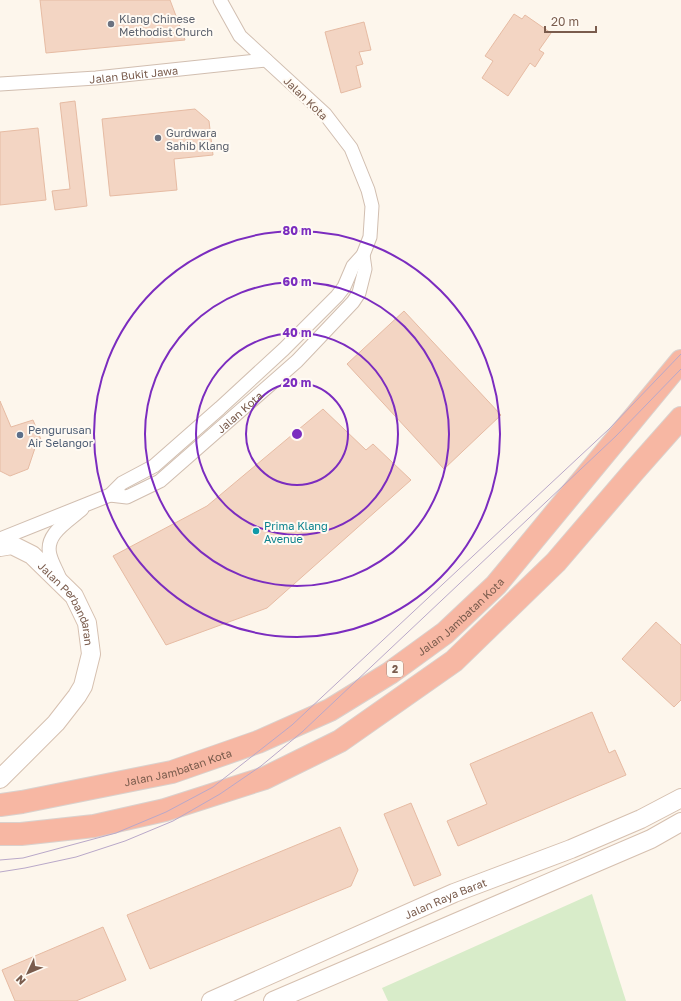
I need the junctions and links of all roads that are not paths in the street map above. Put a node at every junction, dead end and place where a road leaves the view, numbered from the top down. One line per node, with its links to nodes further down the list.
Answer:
1 (220, 0): 2 (street, Jalan Kota)
2 (266, 60): 3 (street, Jalan Bukit Jawa); 4 (street, Jalan Kota)
3 (0, 84)
4 (363, 255): 5 (street, Jalan Kota); 6 (street, Jalan Kota)
5 (284, 349): 6 (street); 9 (street, Jalan Kota)
6 (297, 361): 9 (street, Jalan Kota)
7 (681, 361): 16 (highway, Jalan Jambatan Kota / 2)
8 (681, 418): 18 (highway, 2)
9 (110, 495): 10 (street, Jalan Kota)
10 (90, 502): 11 (street, Jalan Kota); 13 (street)
11 (0, 539)
12 (0, 547): 13 (main road, Jalan Perbandaran)
13 (62, 582): 14 (main road, Jalan Perbandaran)
14 (0, 779)
15 (681, 798): 19 (main road, Jalan Raya Barat)
16 (0, 805)
17 (681, 822): 20 (main road)
18 (0, 834)
19 (211, 1001)
20 (273, 1001)

